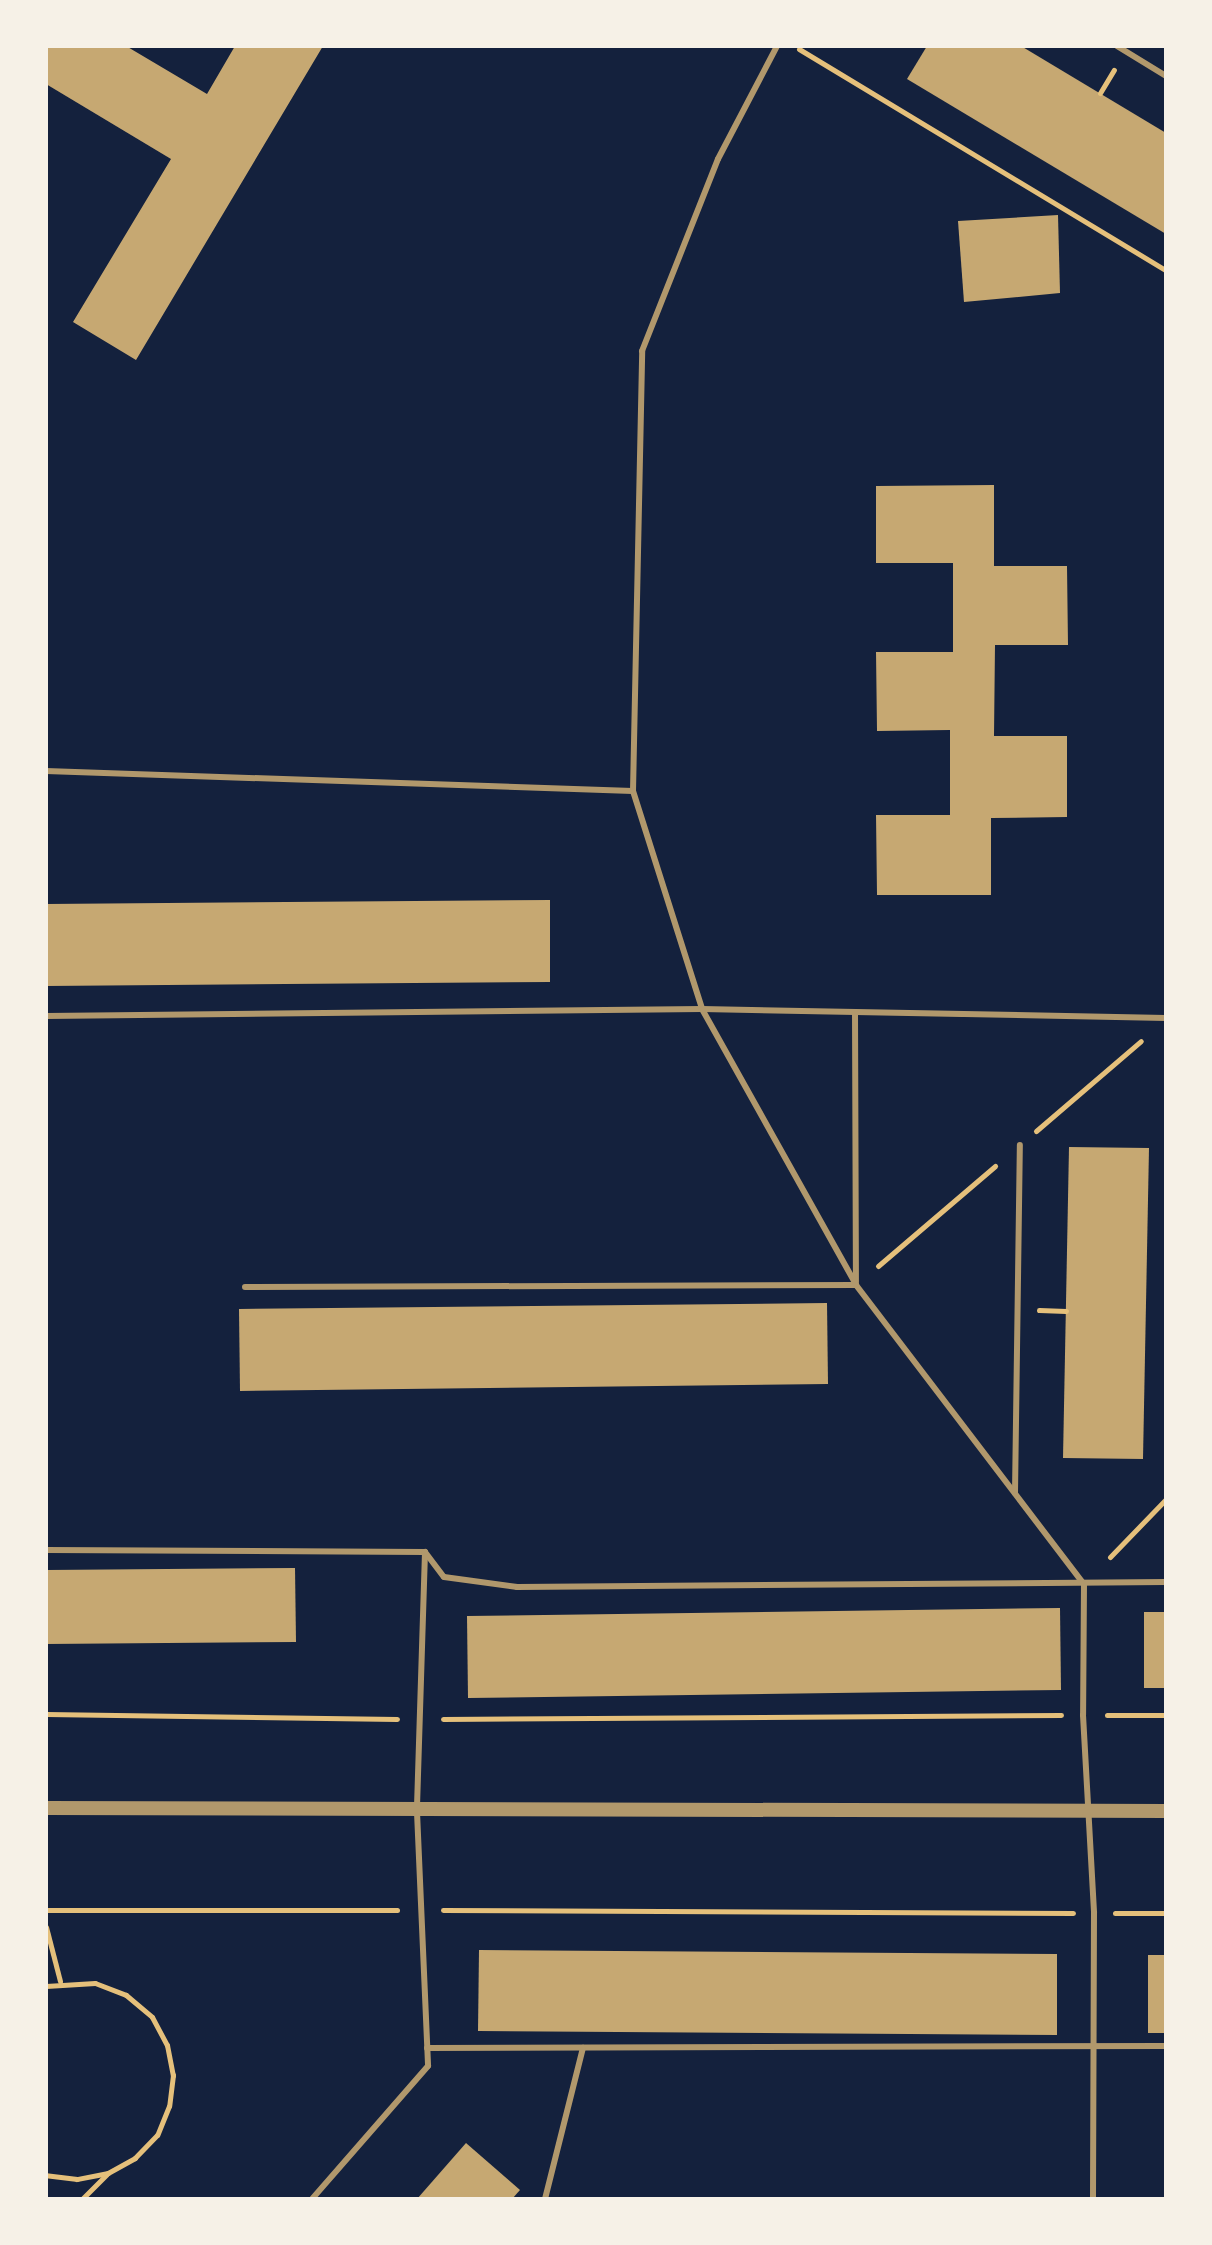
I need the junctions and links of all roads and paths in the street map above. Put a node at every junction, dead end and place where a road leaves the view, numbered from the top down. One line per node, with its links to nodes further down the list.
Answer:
1 (777, 46): 7 (lane)
2 (795, 46): 5 (path)
3 (1117, 46): 4 (lane)
4 (1166, 76)
5 (1166, 270)
6 (46, 771): 7 (lane)
7 (633, 791): 8 (lane)
8 (702, 1009): 9 (lane); 10 (lane); 13 (lane)
9 (855, 1012): 11 (lane); 13 (lane)
10 (46, 1016)
11 (1166, 1018)
12 (1020, 1145): 15 (lane)
13 (856, 1285): 14 (lane); 15 (lane)
14 (245, 1287)
15 (1015, 1493): 20 (lane)
16 (1166, 1499): 20 (path)
17 (46, 1550): 18 (lane)
18 (425, 1552): 20 (lane); 24 (lane)
19 (1166, 1582): 20 (lane)
20 (1084, 1584): 22 (lane)
21 (46, 1714): 24 (path)
22 (1083, 1715): 23 (path); 24 (path); 26 (lane)
23 (1166, 1715)
24 (422, 1719): 28 (lane)
25 (46, 1808): 28 (street)
26 (1087, 1810): 27 (street); 28 (street); 31 (lane)
27 (1166, 1811)
28 (417, 1812): 30 (lane)
29 (46, 1910): 30 (path)
30 (421, 1910): 31 (path); 38 (lane)
31 (1094, 1913): 32 (path); 36 (lane)
32 (1166, 1913)
33 (46, 1927): 34 (path)
34 (60, 1981): 35 (path); 40 (path)
35 (46, 1986)
36 (1094, 2046): 37 (lane); 39 (lane); 45 (lane)
37 (1166, 2046)
38 (427, 2048): 39 (lane); 43 (lane)
39 (583, 2048): 44 (lane)
40 (108, 2173): 41 (path); 42 (path)
41 (46, 2175)
42 (82, 2199)
43 (312, 2199)
44 (545, 2199)
45 (1093, 2199)

